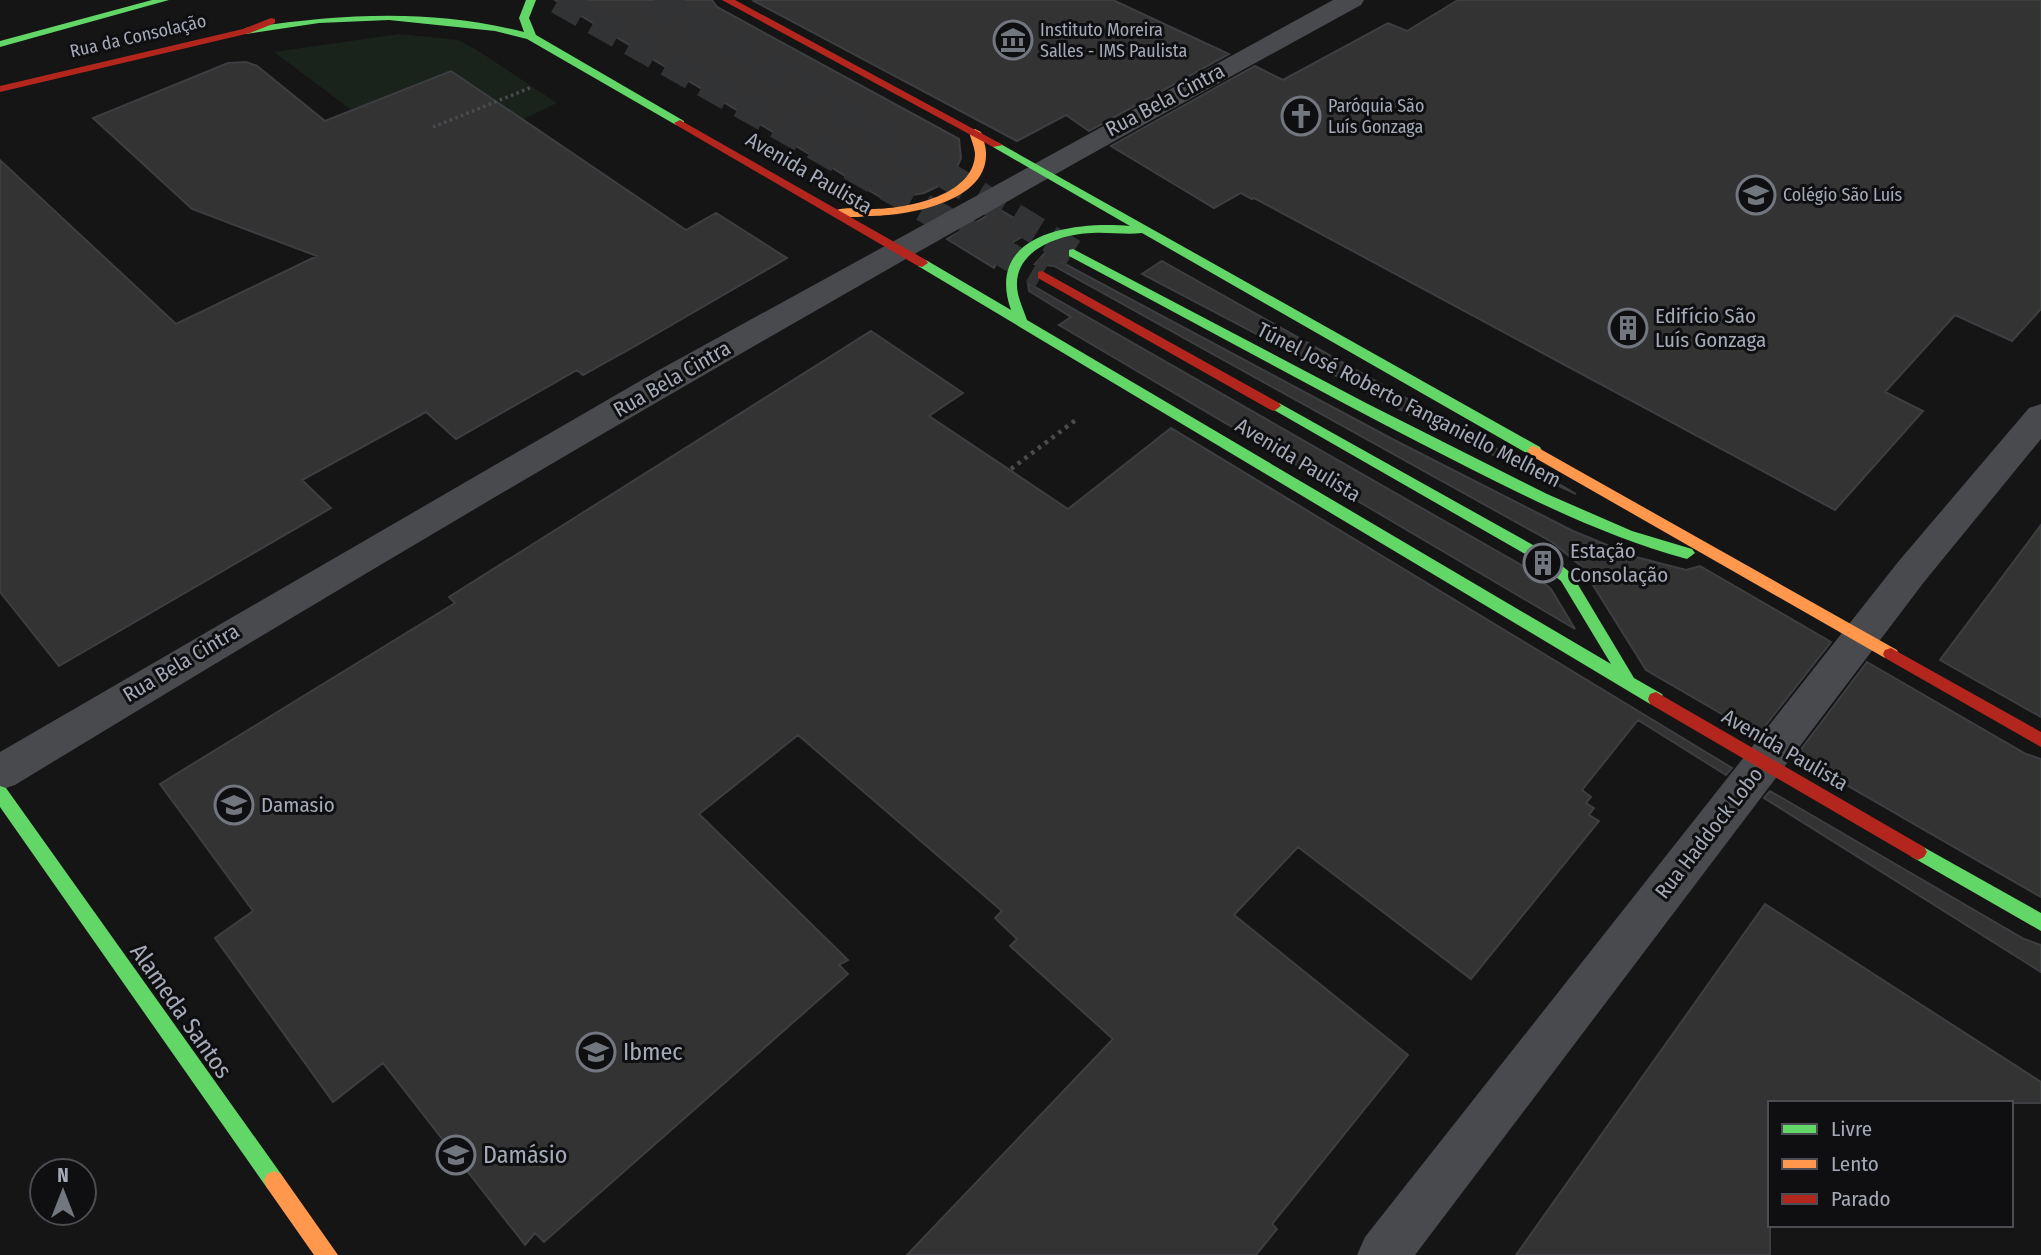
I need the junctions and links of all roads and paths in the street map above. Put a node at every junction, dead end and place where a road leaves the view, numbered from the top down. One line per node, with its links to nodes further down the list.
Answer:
1 (149, 0): 6 (main road)
2 (164, 0): 10 (main road)
3 (531, 0): 9 (main road)
4 (727, 0): 14 (main road)
5 (1352, 0): 15 (street, Rua Bela Cintra)
6 (97, 2)
7 (309, 5): 8 (main road, Rua da Consolação)
8 (246, 31): 9 (main road, Avenida Paulista); 12 (main road, Rua da Consolação)
9 (531, 37): 16 (main road, Avenida Paulista)
10 (0, 44)
11 (535, 86): 13 (path)
12 (0, 89)
13 (433, 127)
14 (975, 132): 15 (main road); 16 (main road)
15 (1040, 169): 17 (main road); 18 (street, Rua Bela Cintra)
16 (834, 211): 18 (main road, Avenida Paulista)
17 (1153, 234): 21 (main road); 25 (main road)
18 (900, 249): 21 (main road, Avenida Paulista); 30 (street, Rua Bela Cintra)
19 (1073, 253): 25 (main road, Túnel José Roberto Fanganiello Melhem)
20 (1042, 275): 27 (main road)
21 (1021, 320): 27 (main road, Avenida Paulista)
22 (2041, 416): 26 (street, Rua Haddock Lobo)
23 (1077, 419): 24 (path)
24 (1011, 469)
25 (1736, 566): 26 (main road)
26 (1861, 637): 28 (main road); 29 (street, Rua Haddock Lobo)
27 (1633, 685): 29 (main road, Avenida Paulista)
28 (2041, 740)
29 (1763, 763): 32 (main road, Avenida Paulista); 34 (street, Rua Haddock Lobo)
30 (0, 773)
31 (0, 793): 33 (main road, Alameda Santos)
32 (2041, 923)
33 (327, 1255)
34 (1382, 1255)

